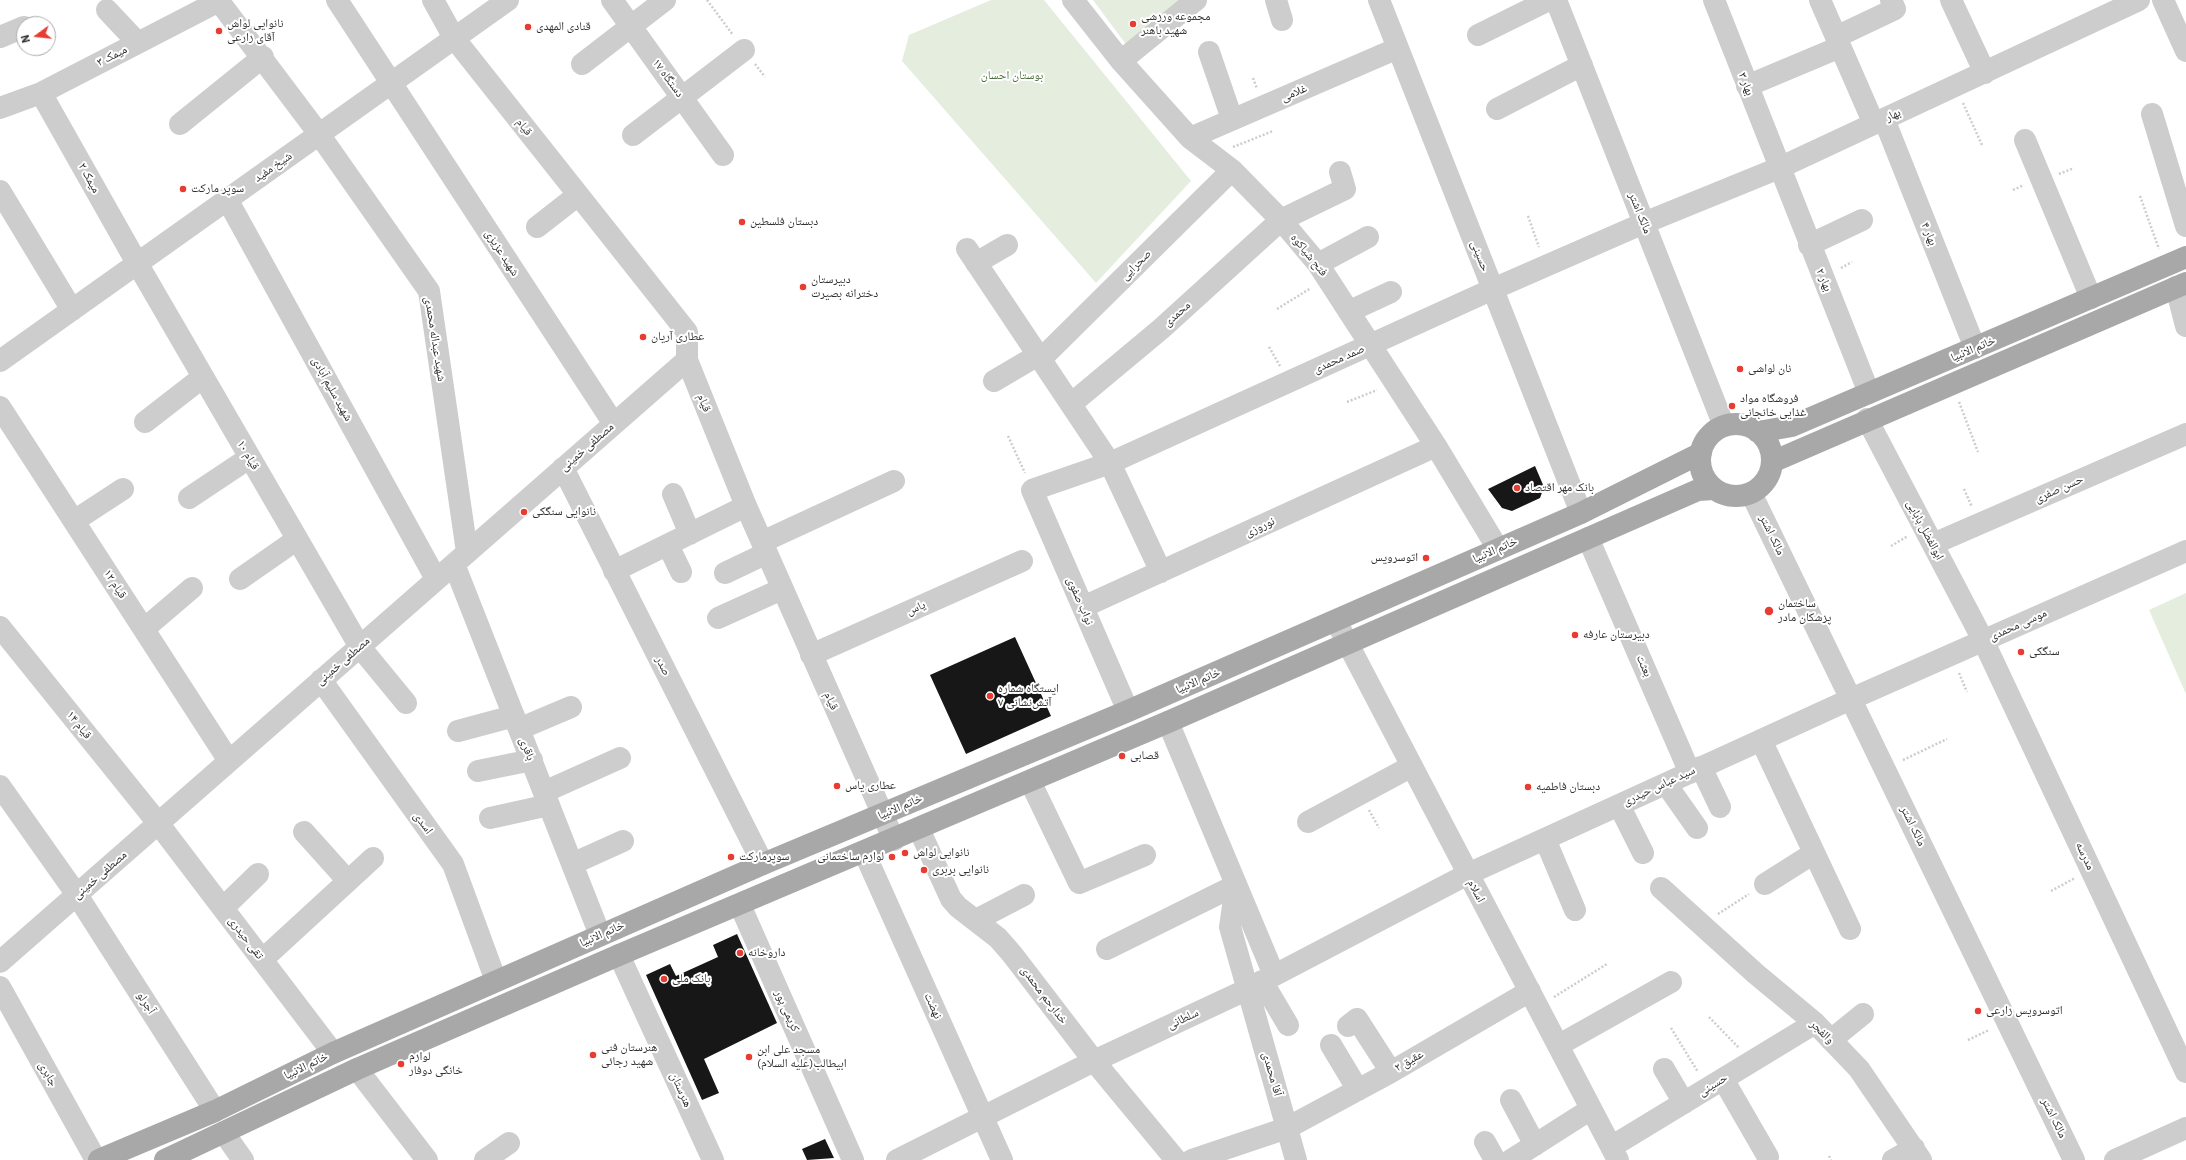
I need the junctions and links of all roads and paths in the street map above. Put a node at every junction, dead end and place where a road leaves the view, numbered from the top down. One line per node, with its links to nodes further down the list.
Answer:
1 (220, 0): 26 (street, میمک ۳); 31 (street, شهید عبداله محمدی)
2 (337, 0): 36 (street, شهید عزیزی)
3 (433, 0): 24 (street, قیام)
4 (508, 0): 24 (street, شیخ مفید)
5 (612, 0): 20 (street, ۱۷ دستگاه)
6 (665, 0): 20 (street)
7 (707, 0): 28 (path)
8 (1073, 0): 32 (street, فتح شیاکوه)
9 (1196, 0): 32 (street)
10 (1379, 0): 27 (street, حسینی)
11 (1549, 0): 22 (street)
12 (1556, 0): 34 (street, مالک اشتر)
13 (1714, 0): 37 (street, بهار ۳)
14 (1820, 0): 25 (street, بهار ۴)
15 (1891, 0): 25 (street)
16 (1951, 0): 35 (street)
17 (2139, 0): 35 (street, بهار)
18 (2163, 0): 29 (street)
19 (107, 10): 26 (street)
20 (631, 26): 33 (street); 40 (street, ۱۷ دستگاه)
21 (16, 30): 23 (street)
22 (1478, 35)
23 (0, 37)
24 (454, 38): 36 (street, شیخ مفید); 59 (street, قیام)
25 (1838, 42): 37 (street); 45 (street, بهار ۴)
26 (138, 43): 39 (street, میمک ۳)
27 (1398, 48): 44 (street, غلامی); 77 (street, حسینی)
28 (744, 50): 40 (street)
29 (2186, 51)
30 (1209, 52): 44 (street)
31 (263, 57): 46 (street); 48 (street, شهید عبداله محمدی)
32 (1121, 61): 50 (street, فتح شیاکوه)
33 (582, 64)
34 (1582, 64): 42 (street); 65 (street, مالک اشتر)
35 (1985, 73): 38 (street, بهار)
36 (391, 83): 48 (street, شیخ مفید); 99 (street, شهید عزیزی)
37 (1747, 86): 55 (street, بهار ۳)
38 (1955, 86): 45 (street, بهار); 52 (path)
39 (41, 92): 41 (street, میمک ۳); 72 (street, میمک ۲)
40 (682, 98): 49 (street); 53 (street, ۱۷ دستگاه)
41 (0, 108)
42 (1497, 109)
43 (2152, 114): 66 (street)
44 (1232, 119): 50 (street, غلامی)
45 (1879, 122): 55 (street, بهار); 85 (street, بهار ۴)
46 (180, 124)
47 (1273, 131): 54 (path)
48 (319, 134): 61 (street, شیخ مفید); 129 (street, شهید عبداله محمدی)
49 (633, 135)
50 (1190, 138): 54 (street, فتح شیاکوه)
51 (2025, 140): 79 (street)
52 (1982, 145)
53 (723, 155)
54 (1212, 155): 56 (street, فتح شیاکوه)
55 (1778, 168): 65 (street, بهار); 69 (street, بهار ۲)
56 (1232, 170): 63 (street, فتح شیاکوه); 86 (street, صحرایی)
57 (1340, 172): 63 (street, محمدی)
58 (0, 191): 81 (street)
59 (578, 195): 67 (street); 87 (street, قیام)
60 (2140, 196): 74 (path)
61 (227, 199): 72 (street, شیخ مفید); 136 (street, شهید سلیم آبادی)
62 (1528, 216): 73 (path)
63 (1281, 220): 75 (street, فتح شیاکوه); 95 (street, محمدی)
64 (1862, 220): 69 (street)
65 (1644, 223): 73 (street, صمد محمدی); 100 (street, مالک اشتر)
66 (2186, 226)
67 (537, 227)
68 (1368, 237): 75 (street)
69 (1809, 244): 93 (street, بهار ۲)
70 (1007, 245): 86 (street)
71 (2186, 257): 74 (main road, خاتم الانبیا)
72 (137, 263): 81 (street, شیخ مفید); 89 (street, قیام ۱۰)
73 (1546, 266): 77 (street, صمد محمدی)
74 (2165, 266): 79 (main road, خاتم الانبیا)
75 (1323, 271): 80 (path); 82 (street, فتح شیاکوه)
76 (2181, 285): 83 (street); 92 (main road, خاتم الانبیا)
77 (1493, 290): 84 (street, صمد محمدی); 119 (street, حسینی)
78 (1391, 292): 82 (street)
79 (2091, 298): 85 (main road, خاتم الانبیا)
80 (1277, 309)
81 (72, 310): 88 (street, شیخ مفید)
82 (1350, 311): 84 (street, فتح شیاکوه)
83 (2186, 326)
84 (1372, 344): 91 (street, فتح شیاکوه); 109 (street, صمد محمدی)
85 (1975, 348): 93 (main road, خاتم الانبیا)
86 (1039, 357): 90 (street, صحرایی); 95 (street)
87 (687, 360): 99 (street, مصطفی خمینی); 118 (street, قیام)
88 (0, 361)
89 (203, 377): 98 (street); 107 (street, قیام ۱۰)
90 (994, 381)
91 (1396, 382): 94 (path); 104 (street, فتح شیاکوه)
92 (1952, 383): 97 (main road, خاتم الانبیا); 105 (path)
93 (1869, 393): 101 (main road, خاتم الانبیا)
94 (1347, 402)
95 (1071, 404): 109 (street)
96 (0, 407): 120 (street, قیام ۱۲)
97 (1867, 419): 108 (main road, خاتم الانبیا); 124 (street, ابوالفضل بابایی)
98 (145, 422)
99 (614, 424): 110 (street, مصطفی خمینی)
100 (1724, 426): 101 (main road); 106 (main road)
101 (1758, 432): 108 (main road)
102 (2186, 434): 124 (street, حسن صفری)
103 (1008, 436): 114 (path)
104 (1436, 446): 127 (street, فتح شیاکوه); 134 (street, نوروزی)
105 (1978, 452)
106 (1700, 453): 113 (main road); 119 (main road, خاتم الانبیا)
107 (249, 458): 117 (street); 123 (street, قیام ۱۰)
108 (1772, 462): 115 (main road)
109 (1110, 463): 114 (street, صمد محمدی); 134 (street)
110 (563, 468): 129 (street, مصطفی خمینی); 131 (street, صدر)
111 (894, 480): 126 (street)
112 (124, 489): 120 (street)
113 (1714, 489): 115 (main road); 122 (main road, خاتم الانبیا)
114 (1032, 490): 139 (street, نواب صفوی)
115 (1751, 493): 149 (street, مالک اشتر)
116 (674, 494): 121 (street)
117 (189, 498)
118 (746, 506): 121 (street); 126 (street, قیام)
119 (1581, 513): 127 (main road, خاتم الانبیا)
120 (74, 521): 143 (street, قیام ۱۲)
121 (690, 534): 125 (street)
122 (1588, 538): 145 (main road, خاتم الانبیا); 163 (street, بعثت)
123 (296, 540): 135 (street); 146 (street, قیام ۱۰)
124 (1933, 544): 144 (street, ابوالفضل بابایی)
125 (668, 545): 131 (street); 132 (street)
126 (764, 548): 133 (street); 138 (street, قیام)
127 (1498, 549): 141 (main road, خاتم الانبیا)
128 (2186, 551): 144 (street, موسی محمدی)
129 (461, 558): 136 (street, مصطفی خمینی); 154 (street, باقری)
130 (1022, 561): 147 (street, یاس)
131 (614, 571): 187 (street, صدر)
132 (681, 572)
133 (725, 572)
134 (1160, 572): 139 (street, نوروزی)
135 (240, 579)
136 (436, 580): 146 (street, مصطفی خمینی)
137 (192, 588): 143 (street)
138 (782, 589): 140 (street); 147 (street, قیام)
139 (1083, 607): 152 (street, نواب صفوی)
140 (718, 618)
141 (1336, 620): 145 (street, اسلام); 152 (main road, خاتم الانبیا)
142 (0, 627): 174 (street, قیام ۱۴)
143 (144, 629): 160 (street, قیام ۱۲)
144 (1983, 640): 149 (street, موسی محمدی); 188 (street, مدرسه)
145 (1348, 644): 153 (main road, خاتم الانبیا); 161 (street, اسلام)
146 (360, 647): 148 (street, مصطفی خمینی); 150 (street, قیام ۱۰)
147 (811, 655): 171 (street, قیام)
148 (321, 680): 160 (street, مصطفی خمینی); 210 (street, اسدی)
149 (1851, 699): 157 (street, سید عباس حیدری); 162 (street, مالک اشتر)
150 (406, 703)
151 (571, 707): 154 (street)
152 (1128, 711): 171 (main road, خاتم الانبیا)
153 (1168, 722): 165 (main road, خاتم الانبیا); 193 (street)
154 (517, 723): 155 (street); 159 (street, باقری)
155 (458, 731)
156 (1947, 739): 162 (path)
157 (1761, 740): 163 (street, سید عباس حیدری); 183 (street)
158 (620, 758): 168 (street)
159 (532, 760): 164 (street); 168 (street, باقری)
160 (229, 761): 174 (street, مصطفی خمینی)
161 (1412, 766): 173 (street); 190 (street, اسلام)
162 (1885, 769): 217 (street, مالک اشتر)
163 (1695, 770): 166 (street, سید عباس حیدری); 170 (street, بعثت)
164 (478, 771)
165 (1030, 781): 176 (main road, خاتم الانبیا); 184 (street)
166 (1666, 784): 169 (street, سید عباس حیدری); 175 (street)
167 (0, 786): 196 (street, آجرلو)
168 (546, 799): 172 (street); 186 (street, باقری)
169 (1619, 805): 178 (street, سید عباس حیدری); 182 (street)
170 (1720, 807)
171 (882, 815): 179 (street, قیام); 187 (main road, خاتم الانبیا)
172 (490, 818)
173 (1308, 822)
174 (158, 823): 196 (street, مصطفی خمینی); 199 (street, تقی حیدری)
175 (1697, 828)
176 (920, 829): 179 (main road, خاتم الانبیا); 201 (street, خدارحم محمدی)
177 (304, 832): 191 (street)
178 (1545, 839): 190 (street, سید عباس حیدری); 200 (street)
179 (894, 840): 181 (main road, خاتم الانبیا)
180 (623, 841): 186 (street)
181 (864, 852): 198 (main road, خاتم الانبیا); 239 (street, نهضت)
182 (1643, 854)
183 (1814, 854): 192 (street); 203 (street)
184 (1145, 855)
185 (373, 858): 191 (street)
186 (572, 864): 204 (street, باقری)
187 (763, 864): 204 (main road, خاتم الانبیا)
188 (2091, 870): 195 (path); 232 (street, مدرسه)
189 (258, 874): 199 (street)
190 (1468, 874): 211 (street, سلطانی); 214 (street, اسلام)
191 (348, 881): 207 (street)
192 (1765, 884): 202 (path)
193 (1236, 885): 205 (street); 211 (street); 211 (street)
194 (1661, 888): 202 (street, والفجر)
195 (2051, 891)
196 (77, 895): 208 (street, مصطفی خمینی); 238 (street, آجرلو)
197 (1024, 895): 201 (street)
198 (740, 905): 206 (main road, خاتم الانبیا); 255 (street, کریمی پور)
199 (223, 908): 207 (street, تقی حیدری)
200 (1575, 910)
201 (976, 920): 227 (street, خدارحم محمدی)
202 (1701, 924): 218 (street, والفجر)
203 (1850, 929)
204 (600, 935): 210 (main road, خاتم الانبیا)
205 (1107, 948)
206 (619, 955): 229 (main road, خاتم الانبیا); 254 (street, هنرستان)
207 (262, 960): 226 (street, تقی حیدری)
208 (0, 962)
209 (1607, 964): 214 (path)
210 (496, 981): 226 (main road, خاتم الانبیا)
211 (1261, 981): 219 (street); 227 (street, سلطانی); 240 (street, آقا محمدی)
212 (1671, 982): 224 (street)
213 (0, 987): 249 (street, جابری)
214 (1534, 998): 224 (street, اسلام); 231 (street, عقیق ۲)
215 (1863, 1014): 222 (street)
216 (1709, 1017): 228 (path)
217 (2007, 1022): 223 (path); 263 (street, مالک اشتر)
218 (1815, 1023): 222 (street, والفجر); 228 (street, حسینی)
219 (1288, 1025)
220 (1348, 1026): 231 (street)
221 (1672, 1028): 233 (path)
222 (1831, 1040): 245 (street, والفجر)
223 (1968, 1040)
224 (1558, 1045): 237 (street, اسلام)
225 (1331, 1046): 234 (street)
226 (333, 1053): 238 (main road, خاتم الانبیا)
227 (1094, 1061): 239 (street, سلطانی); 258 (street, خدارحم محمدی)
228 (1750, 1062): 233 (street, حسینی)
229 (357, 1069): 242 (main road, خاتم الانبیا); 252 (street)
230 (1664, 1069): 236 (street)
231 (1391, 1072): 234 (street, عقیق ۲)
232 (2186, 1072)
233 (1715, 1084): 236 (street, حسینی); 248 (street)
234 (1358, 1090): 240 (street, عقیق ۲)
235 (1511, 1100): 246 (street)
236 (1684, 1103): 244 (street, حسینی)
237 (1591, 1109): 244 (street, اسلام); 246 (street)
238 (215, 1111): 249 (main road, خاتم الانبیا)
239 (983, 1118): 256 (street, سلطانی); 257 (street, نهضت)
240 (1287, 1128): 259 (street, عقیق ۲); 260 (street, آقا محمدی)
241 (2186, 1128): 264 (street)
242 (224, 1133): 250 (main road, خاتم الانبیا); 251 (street)
243 (509, 1144): 253 (street)
244 (1614, 1153)
245 (1918, 1154): 262 (street)
246 (1523, 1155)
247 (1830, 1156): 261 (path)
248 (1768, 1158)
249 (97, 1160)
250 (164, 1160)
251 (243, 1160)
252 (427, 1160)
253 (485, 1160)
254 (712, 1160)
255 (853, 1160)
256 (897, 1160)
257 (1002, 1160)
258 (1176, 1160)
259 (1192, 1160)
260 (1296, 1160)
261 (1831, 1160)
262 (1893, 1160)
263 (2074, 1160)
264 (2115, 1160)

